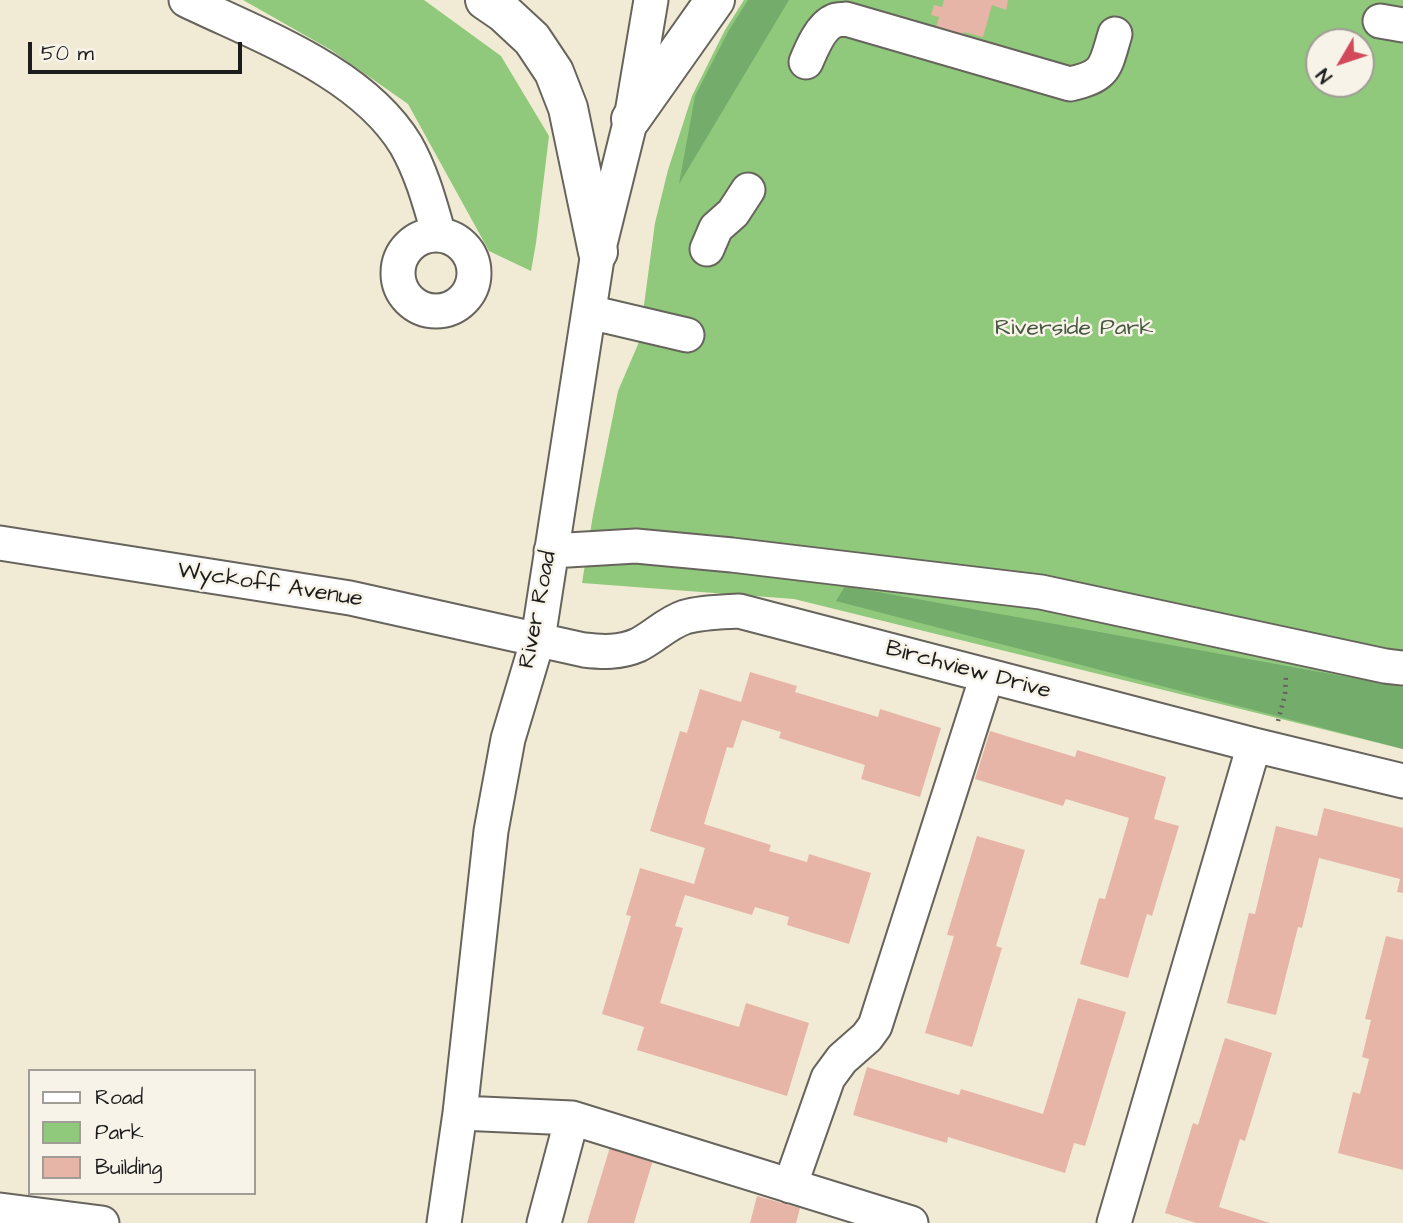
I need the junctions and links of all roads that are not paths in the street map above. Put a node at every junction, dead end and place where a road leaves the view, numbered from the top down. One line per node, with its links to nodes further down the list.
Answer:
1 (186, 0): 9 (street)
2 (485, 0): 11 (highway)
3 (651, 0): 7 (street, River Road)
4 (715, 0): 7 (highway)
5 (1115, 34): 6 (street)
6 (806, 62)
7 (631, 119): 11 (street, River Road)
8 (748, 190): 10 (street)
9 (439, 235)
10 (707, 249)
11 (598, 252): 12 (street, River Road)
12 (589, 312): 13 (street); 15 (street, River Road)
13 (687, 335)
14 (0, 543): 16 (street, Wyckoff Avenue)
15 (551, 551): 16 (street, River Road); 17 (street)
16 (538, 639): 18 (street, Birchview Drive); 21 (street, River Road)
17 (1403, 668)
18 (987, 676): 19 (street, Birchview Drive); 23 (street)
19 (1263, 747): 20 (street, Birchview Drive); 29 (street)
20 (1403, 781)
21 (460, 1113): 22 (street); 26 (street, River Road)
22 (572, 1118): 23 (street); 27 (street)
23 (790, 1186): 28 (street)
24 (0, 1210): 25 (street)
25 (102, 1223)
26 (444, 1223)
27 (544, 1223)
28 (911, 1223)
29 (1114, 1223)

